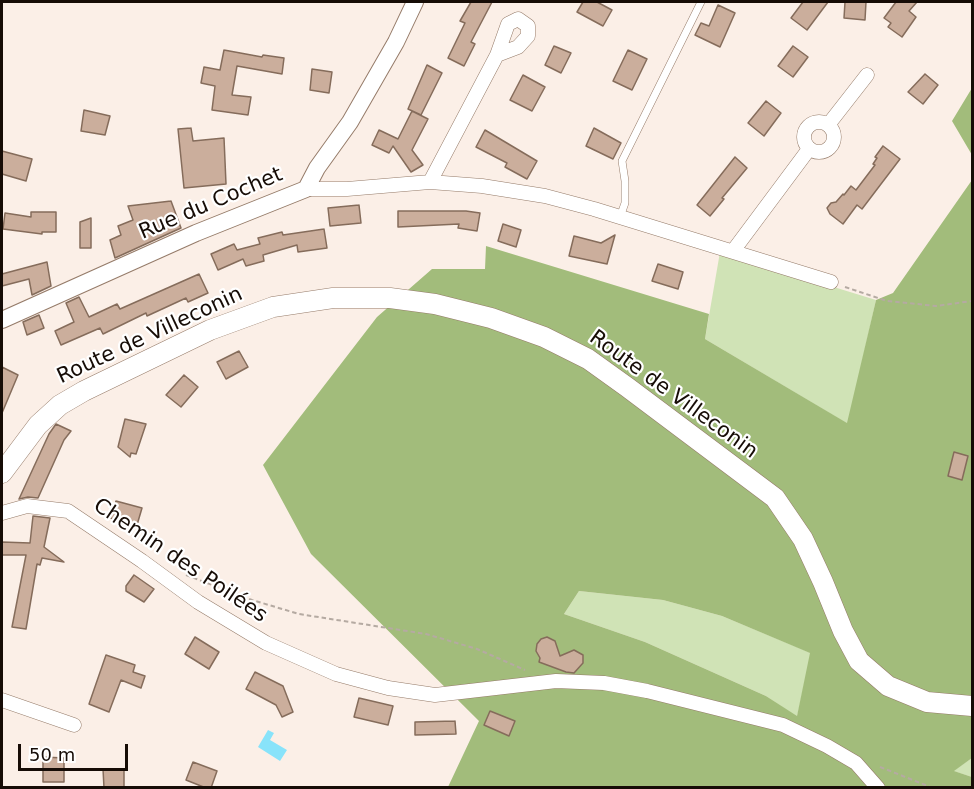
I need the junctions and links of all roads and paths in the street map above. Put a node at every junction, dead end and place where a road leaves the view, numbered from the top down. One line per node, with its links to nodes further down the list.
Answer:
1 (415, 2): 8 (street, Rue du Cochet)
2 (701, 2): 9 (lane)
3 (497, 55): 7 (street)
4 (867, 75): 5 (street)
5 (828, 125): 6 (street); 6 (street)
6 (809, 149): 10 (street)
7 (430, 182): 8 (street); 9 (street)
8 (306, 189): 13 (street, Rue du Cochet)
9 (620, 217): 10 (street)
10 (733, 251): 11 (street)
11 (831, 282): 12 (path)
12 (972, 301)
13 (2, 320)
14 (2, 473): 19 (main road, Route de Villeconin)
15 (2, 513): 17 (street, Chemin des Poilées)
16 (184, 574): 17 (path)
17 (553, 682): 21 (street, Chemin des Poilées)
18 (2, 700): 20 (street)
19 (972, 706)
20 (74, 725)
21 (856, 763): 22 (street, Chemin des Poilées); 23 (path)
22 (878, 788)
23 (933, 788)

